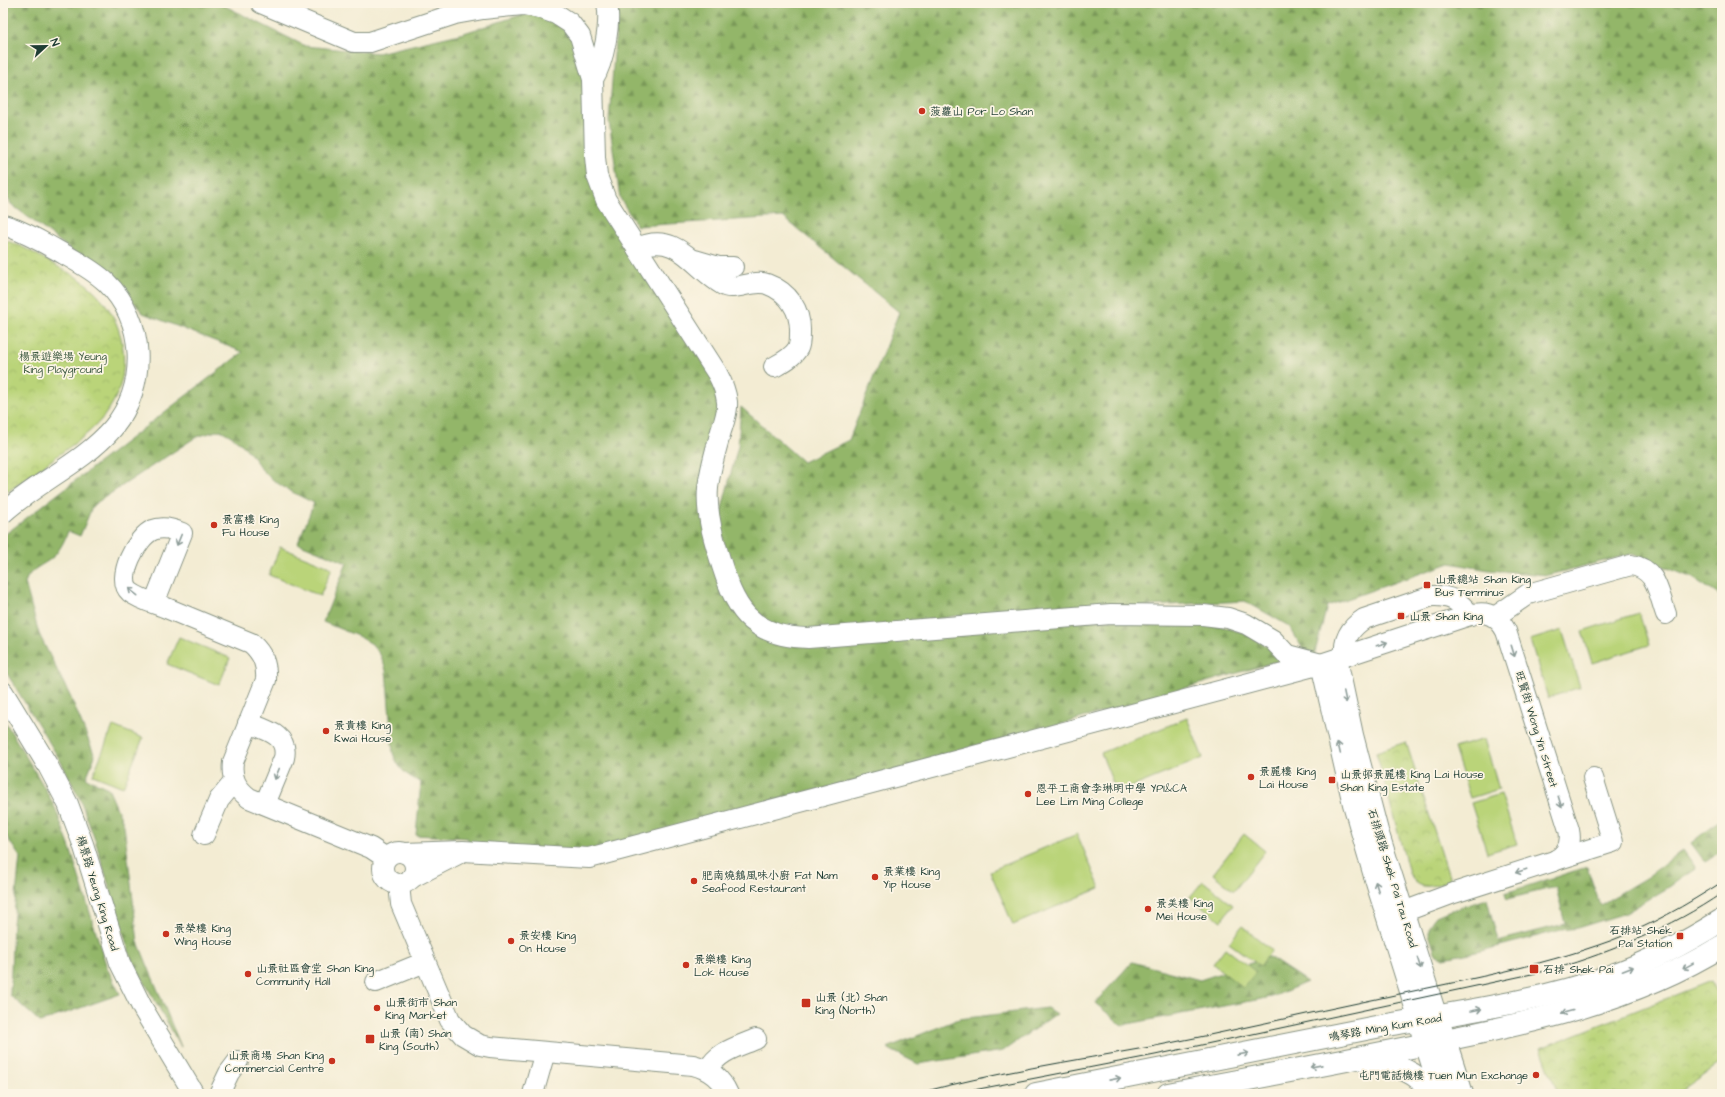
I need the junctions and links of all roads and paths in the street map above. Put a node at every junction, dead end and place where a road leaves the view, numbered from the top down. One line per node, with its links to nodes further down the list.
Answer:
1 (261, 3): 3 (street)
2 (607, 3): 3 (street)
3 (593, 79): 5 (street)
4 (3, 225): 9 (street)
5 (637, 248): 6 (street); 14 (street)
6 (691, 259): 7 (street); 8 (street)
7 (733, 266)
8 (774, 367)
9 (3, 513)
10 (154, 603): 16 (street)
11 (1465, 609): 13 (street); 14 (street, one-way to 11); 14 (street)
12 (1666, 614): 13 (street)
13 (1496, 617): 23 (street, 旺賢街 Wong Yin Street, one-way to 23)
14 (1337, 655): 21 (street); 25 (street, 石排頭路 Shek Pai Tau Road, one-way to 25); 30 (street, 石排頭路 Shek Pai Tau Road, one-way to 14)
15 (3, 692): 37 (street, 楊景路 Yeung King Road)
16 (248, 723): 18 (street); 19 (street, one-way to 19)
17 (1593, 778): 23 (street)
18 (234, 782): 19 (street); 20 (street)
19 (265, 804): 22 (street)
20 (204, 835)
21 (463, 851): 22 (street); 24 (street)
22 (395, 856): 24 (street); 24 (street)
23 (1554, 861): 25 (street, 旺賢街 Wong Yin Street, one-way to 25)
24 (405, 881): 28 (street)
25 (1403, 912): 30 (street, 石排頭路 Shek Pai Tau Road, one-way to 30)
26 (1722, 920): 30 (main road, 鳴琴路 Ming Kum Road, one-way to 26)
27 (1722, 946): 32 (main road, one-way to 32)
28 (425, 962): 29 (street); 33 (street)
29 (376, 982)
30 (1428, 1019): 32 (main road, 石排頭路 Shek Pai Tau Road); 41 (main road, 鳴琴路 Ming Kum Road, one-way to 30)
31 (756, 1039): 36 (street)
32 (1436, 1042): 34 (main road); 44 (main road, 石排頭路 Shek Pai Tau Road); 45 (main road, 石排頭路 Shek Pai Tau Road)
33 (545, 1052): 36 (street); 39 (street)
34 (1354, 1059): 42 (main road, one-way to 42); 43 (main road)
35 (238, 1061): 38 (street)
36 (708, 1070): 40 (street)
37 (194, 1094)
38 (219, 1094)
39 (533, 1094)
40 (728, 1094)
41 (1036, 1094)
42 (1168, 1094)
43 (1434, 1094)
44 (1442, 1094)
45 (1462, 1094)

